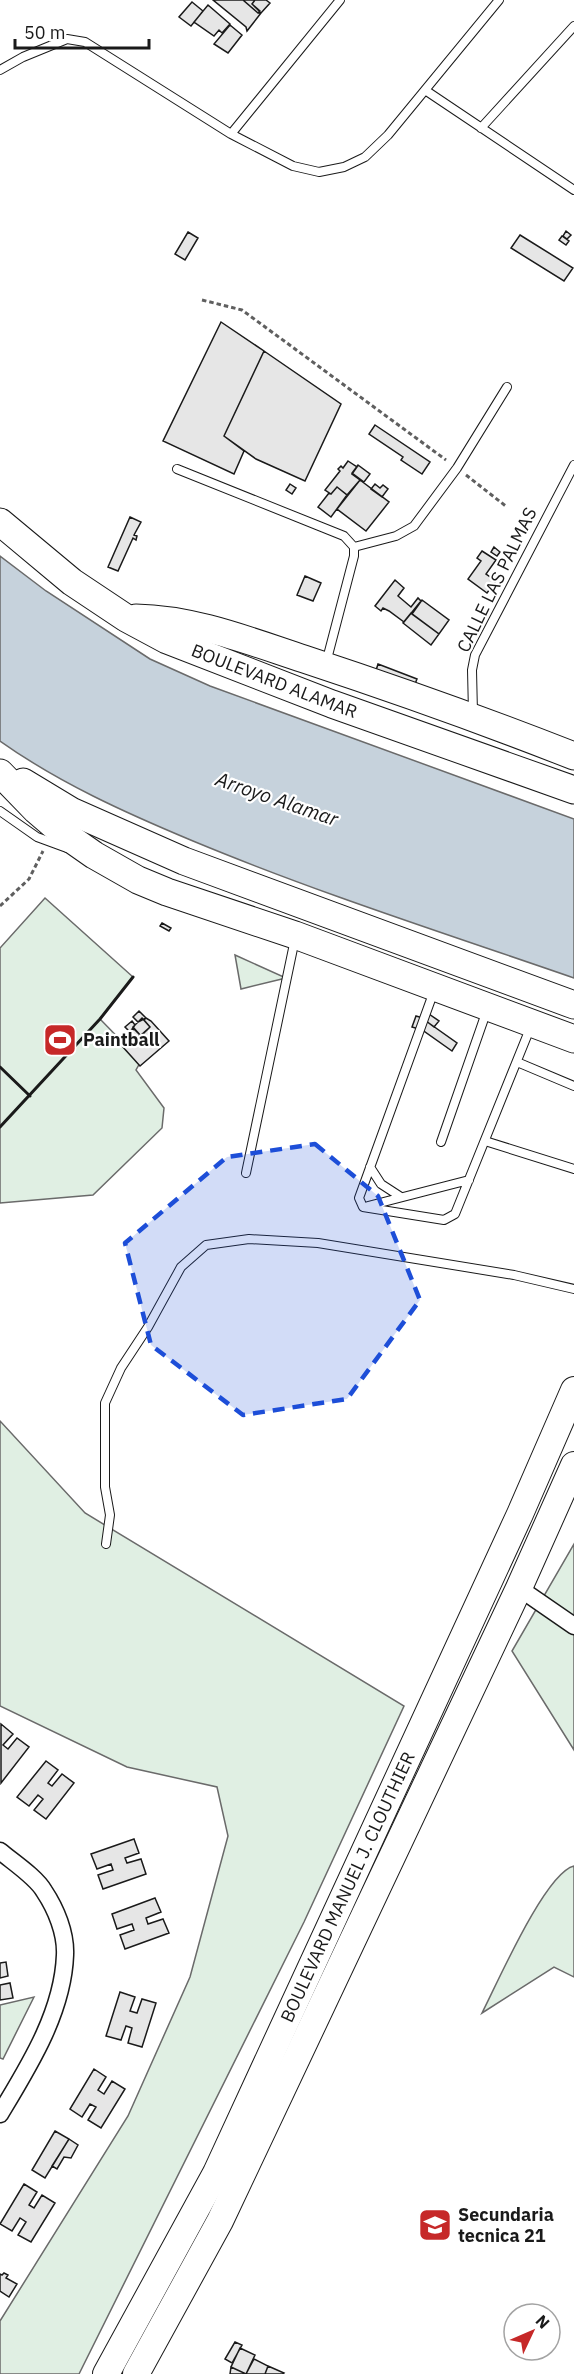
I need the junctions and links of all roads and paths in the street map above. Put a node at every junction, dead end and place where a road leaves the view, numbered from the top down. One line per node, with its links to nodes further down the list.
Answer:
1 (340, 0): 7 (lane)
2 (499, 0): 5 (lane)
3 (574, 26): 6 (lane)
4 (0, 70): 7 (lane)
5 (425, 90): 6 (lane); 7 (lane)
6 (481, 128): 8 (lane)
7 (231, 134)
8 (574, 190)
9 (202, 300): 12 (path)
10 (507, 387): 12 (lane)
11 (574, 465): 19 (lane, CALLE LAS PALMAS)
12 (457, 468): 14 (path); 16 (lane)
13 (177, 469): 16 (lane)
14 (507, 507)
15 (0, 522): 17 (highway, BOULEVARD ALAMAR)
16 (354, 547): 18 (lane)
17 (126, 618): 18 (highway); 23 (highway, BOULEVARD ALAMAR)
18 (326, 666): 19 (highway)
19 (473, 716): 20 (highway)
20 (574, 756)
21 (0, 768): 30 (highway)
22 (0, 773): 26 (highway)
23 (574, 790)
24 (0, 811): 25 (lane)
25 (48, 842): 26 (lane); 27 (path)
26 (94, 855): 28 (highway)
27 (0, 906)
28 (295, 935): 29 (highway); 40 (lane)
29 (435, 987): 31 (highway); 38 (lane)
30 (574, 1005)
31 (488, 1007): 32 (highway); 37 (lane)
32 (532, 1023): 33 (highway); 34 (lane)
33 (573, 1039)
34 (517, 1062): 35 (lane); 36 (lane)
35 (574, 1086)
36 (485, 1141): 39 (lane); 41 (lane)
37 (441, 1143)
38 (370, 1167): 42 (lane); 43 (lane)
39 (574, 1169)
40 (246, 1173)
41 (469, 1180): 42 (lane); 43 (lane)
42 (401, 1197): 43 (lane)
43 (363, 1207)
44 (574, 1289): 47 (lane)
45 (574, 1390): 52 (main road, BOULEVARD MANUEL J. CLOUTHIER)
46 (574, 1465): 48 (main road, BOULEVARD MANUEL J. CLOUTHIER)
47 (106, 1544)
48 (519, 1588): 49 (street); 53 (main road, BOULEVARD MANUEL J. CLOUTHIER)
49 (574, 1626)
50 (0, 1851): 51 (street)
51 (0, 2114)
52 (106, 2374)
53 (136, 2374)

